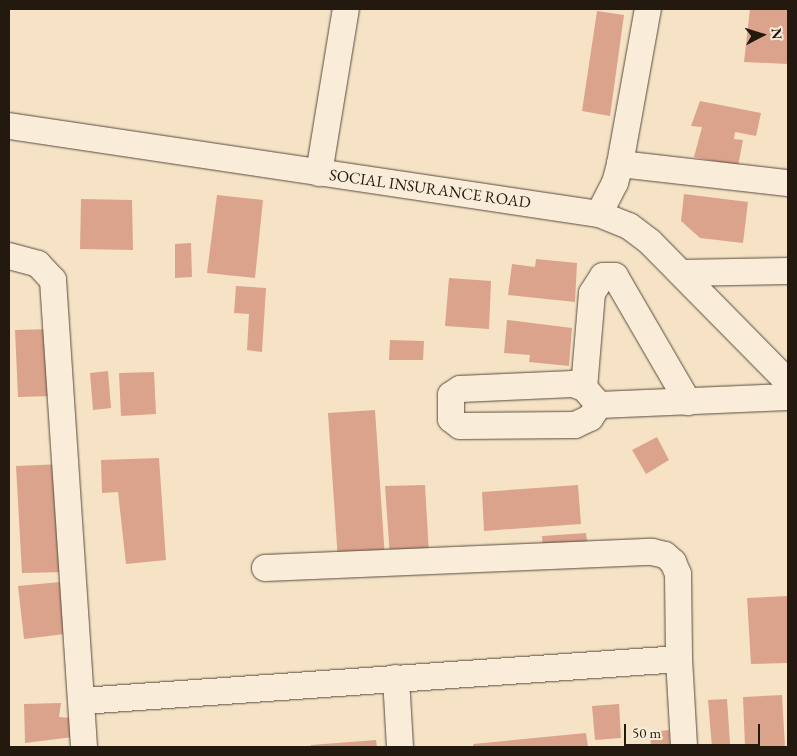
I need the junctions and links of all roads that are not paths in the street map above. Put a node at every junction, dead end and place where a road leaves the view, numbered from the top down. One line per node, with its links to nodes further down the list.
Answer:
1 (346, 9): 5 (street)
2 (648, 9): 4 (street)
3 (9, 126): 5 (street, SOCIAL INSURANCE ROAD)
4 (620, 164): 6 (street); 7 (street)
5 (319, 172): 7 (street, SOCIAL INSURANCE ROAD)
6 (788, 183)
7 (599, 214): 10 (street, SOCIAL INSURANCE ROAD)
8 (9, 256): 17 (street)
9 (788, 271): 10 (street)
10 (681, 273): 11 (street, SOCIAL INSURANCE ROAD)
11 (788, 382)
12 (788, 397): 13 (street)
13 (688, 402): 13 (street)
14 (265, 568): 15 (street)
15 (679, 660): 16 (street); 20 (street)
16 (396, 678): 17 (street); 19 (street)
17 (82, 701): 18 (street)
18 (84, 747)
19 (400, 747)
20 (684, 747)

